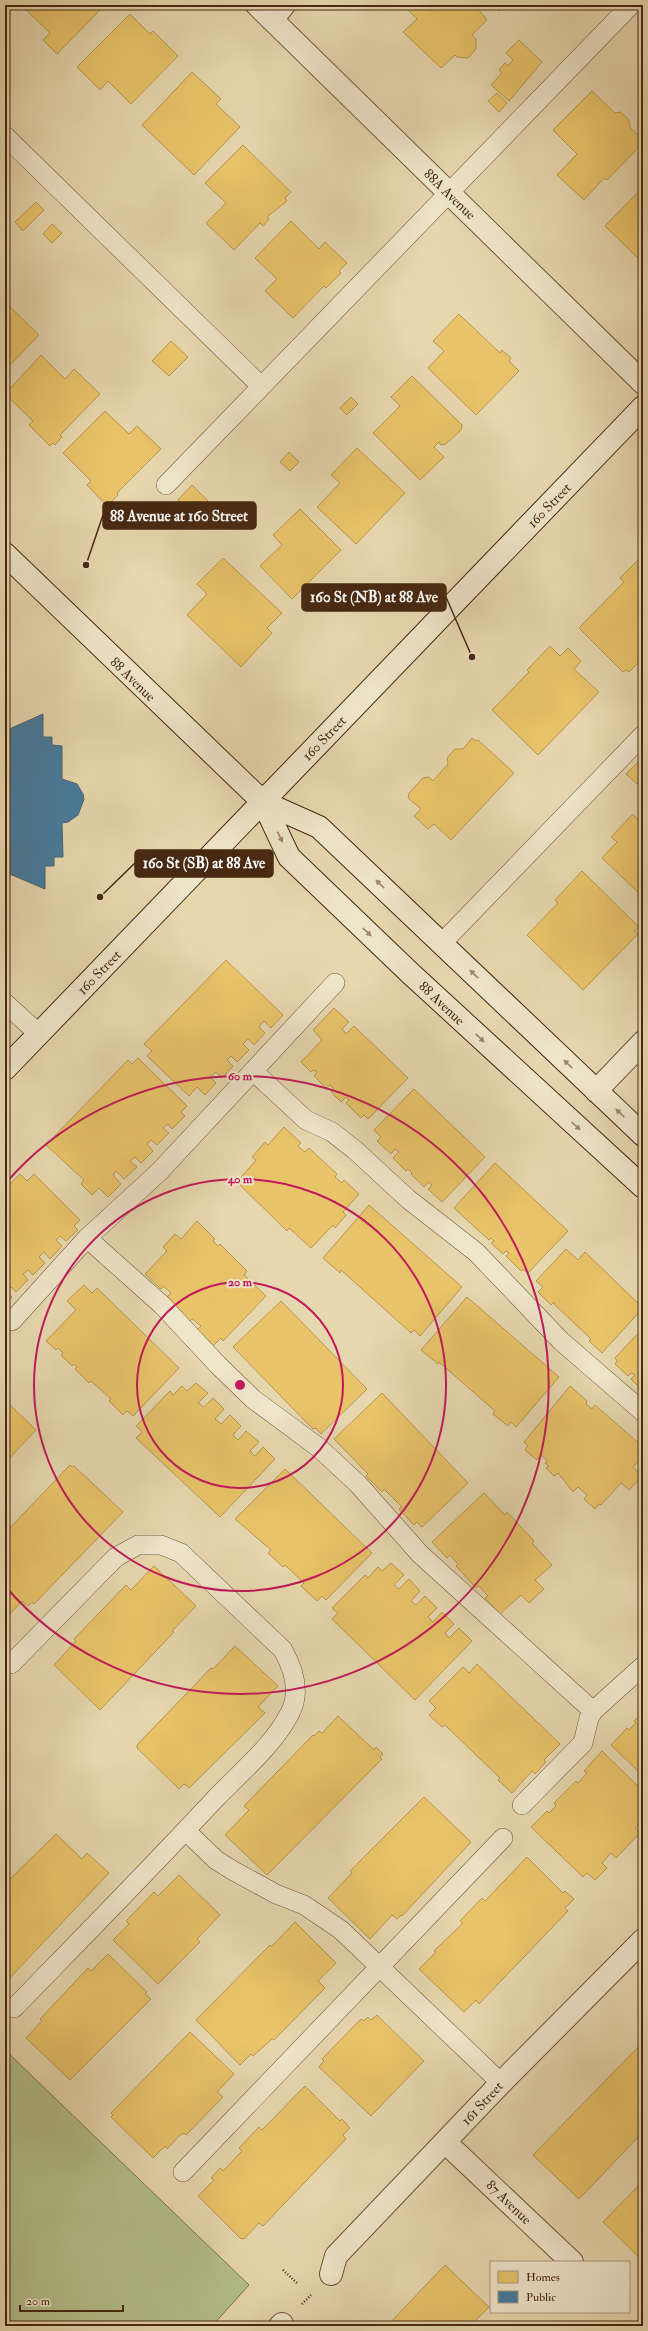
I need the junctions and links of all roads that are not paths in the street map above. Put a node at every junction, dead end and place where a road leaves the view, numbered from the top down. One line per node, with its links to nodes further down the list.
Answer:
1 (257, 5): 3 (main road, 88A Avenue)
2 (631, 5): 5 (lane)
3 (278, 12): 5 (main road, 88A Avenue)
4 (5, 136): 7 (lane)
5 (449, 193): 6 (main road, 88A Avenue); 7 (lane)
6 (643, 383)
7 (261, 386): 9 (lane)
8 (643, 407): 12 (main road, 160 Street)
9 (166, 485)
10 (5, 554): 12 (main road, 88 Avenue)
11 (643, 735): 13 (lane)
12 (262, 802): 13 (main road, 88 Avenue, one-way to 12); 16 (main road, 160 Street); 22 (main road, 88 Avenue, one-way to 22)
13 (441, 944): 20 (main road, 88 Avenue, one-way to 13)
14 (334, 983): 19 (lane)
15 (5, 1002): 16 (lane)
16 (39, 1034): 18 (main road, 160 Street)
17 (643, 1042): 20 (main road)
18 (5, 1069)
19 (253, 1071): 23 (lane); 25 (lane)
20 (596, 1091): 21 (main road, 88 Avenue, one-way to 20)
21 (643, 1135)
22 (643, 1187)
23 (87, 1238): 24 (lane); 28 (lane)
24 (12, 1321)
25 (643, 1412)
26 (7, 1664): 30 (lane)
27 (643, 1666): 28 (lane)
28 (593, 1711): 29 (lane)
29 (522, 1806)
30 (186, 1831): 33 (lane); 34 (lane)
31 (503, 1838): 33 (lane)
32 (643, 1940): 35 (main road, 161 Street)
33 (379, 1967): 35 (lane); 37 (lane)
34 (14, 2008)
35 (501, 2083): 36 (main road, 161 Street)
36 (445, 2142): 38 (main road, 87 Avenue); 39 (main road, 161 Street)
37 (183, 2172)
38 (571, 2261)
39 (331, 2274)

